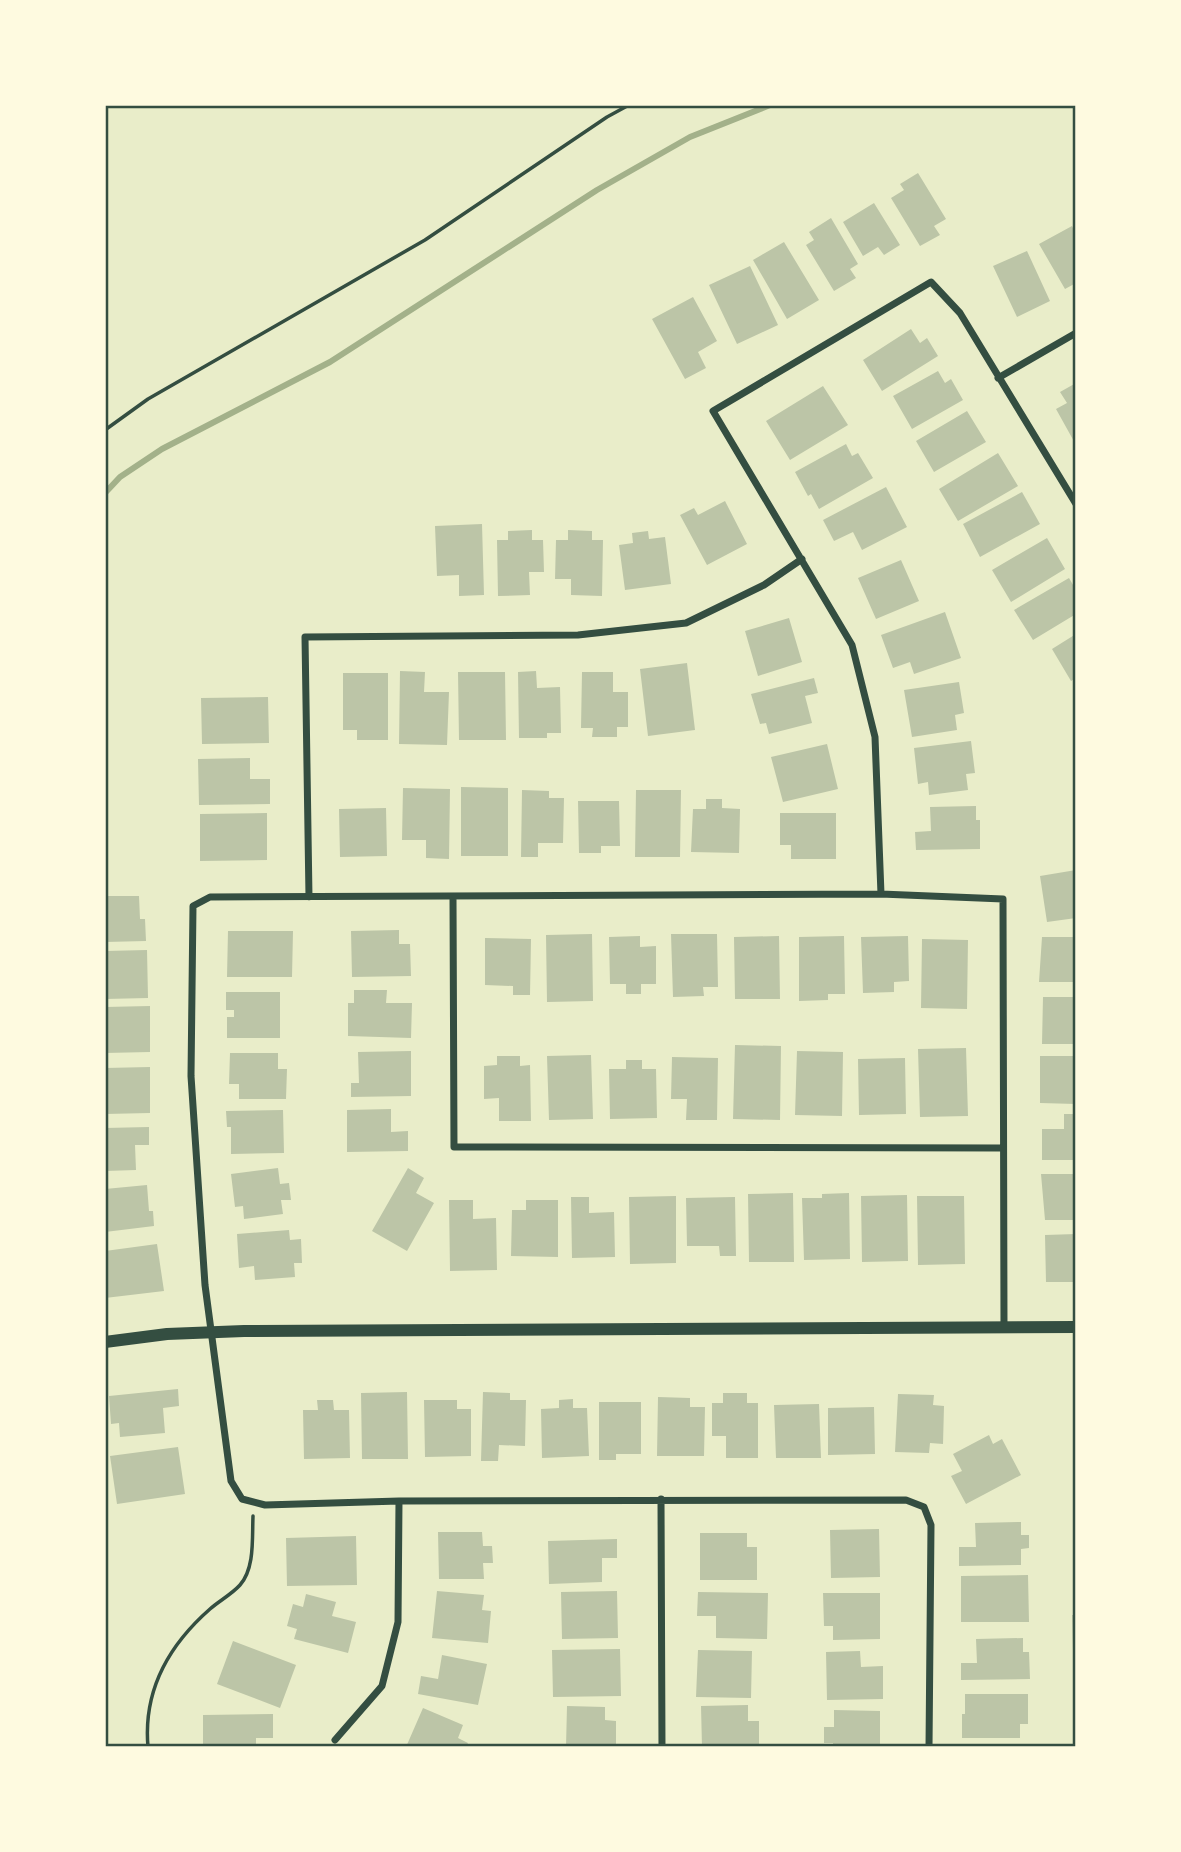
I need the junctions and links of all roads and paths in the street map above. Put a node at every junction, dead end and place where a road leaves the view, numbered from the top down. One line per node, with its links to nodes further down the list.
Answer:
1 (629, 105): 4 (path)
2 (1076, 333): 3 (street)
3 (998, 378): 5 (street); 6 (street)
4 (105, 430)
5 (1076, 504)
6 (802, 559): 7 (street); 8 (street)
7 (881, 894): 9 (street); 10 (street)
8 (309, 897): 9 (street); 13 (street)
9 (453, 897): 10 (street)
10 (1003, 1148): 11 (street)
11 (1004, 1327): 12 (street); 13 (street)
12 (1076, 1327)
13 (211, 1332): 14 (street); 17 (street)
14 (105, 1342)
15 (661, 1499): 16 (street); 20 (street); 21 (street)
16 (399, 1501): 17 (street); 18 (street)
17 (254, 1502): 19 (path)
18 (335, 1740)
19 (148, 1747)
20 (662, 1747)
21 (929, 1747)

